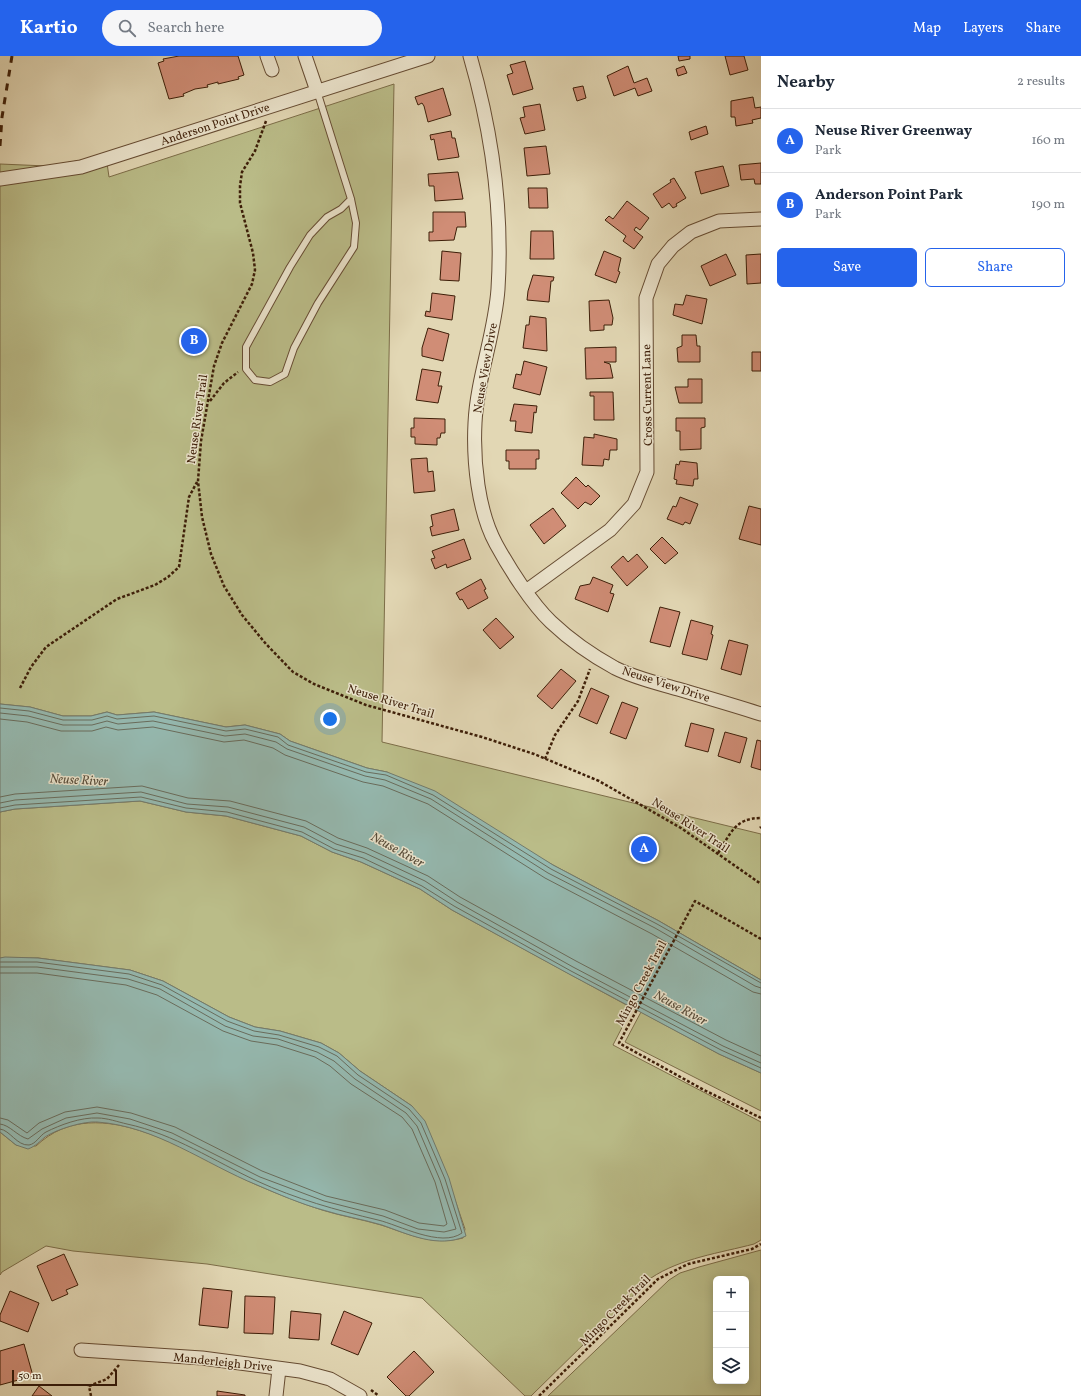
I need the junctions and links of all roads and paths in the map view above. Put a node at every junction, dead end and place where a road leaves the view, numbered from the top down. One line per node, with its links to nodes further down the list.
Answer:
1 (267, 56): 5 (street)
2 (305, 56): 6 (street)
3 (428, 56): 6 (street, Anderson Point Drive)
4 (470, 56): 14 (street, Neuse View Drive)
5 (272, 70)
6 (318, 91): 8 (street, Anderson Point Drive); 9 (lane)
7 (267, 119): 12 (path, Neuse River Trail)
8 (0, 179)
9 (352, 199): 11 (lane); 11 (lane)
10 (761, 219): 14 (street, Cross Current Lane)
11 (246, 369): 12 (path)
12 (209, 403): 13 (path, Neuse River Trail)
13 (198, 481): 16 (path); 18 (path, Neuse River Trail)
14 (526, 592): 17 (street, Neuse View Drive)
15 (591, 666): 18 (path)
16 (20, 688)
17 (761, 714)
18 (544, 759): 20 (path, Neuse River Trail)
19 (761, 818): 20 (path)
20 (718, 853): 21 (path, Neuse River Trail)
21 (761, 884)
22 (761, 939): 23 (path, Mingo Creek Trail)
23 (761, 1118)
24 (761, 1244): 31 (path, Mingo Creek Trail)
25 (81, 1350): 26 (street, Manderleigh Drive)
26 (280, 1368): 29 (street); 30 (street, Manderleigh Drive)
27 (89, 1386): 28 (path)
28 (92, 1396)
29 (276, 1396)
30 (360, 1396)
31 (540, 1396)

